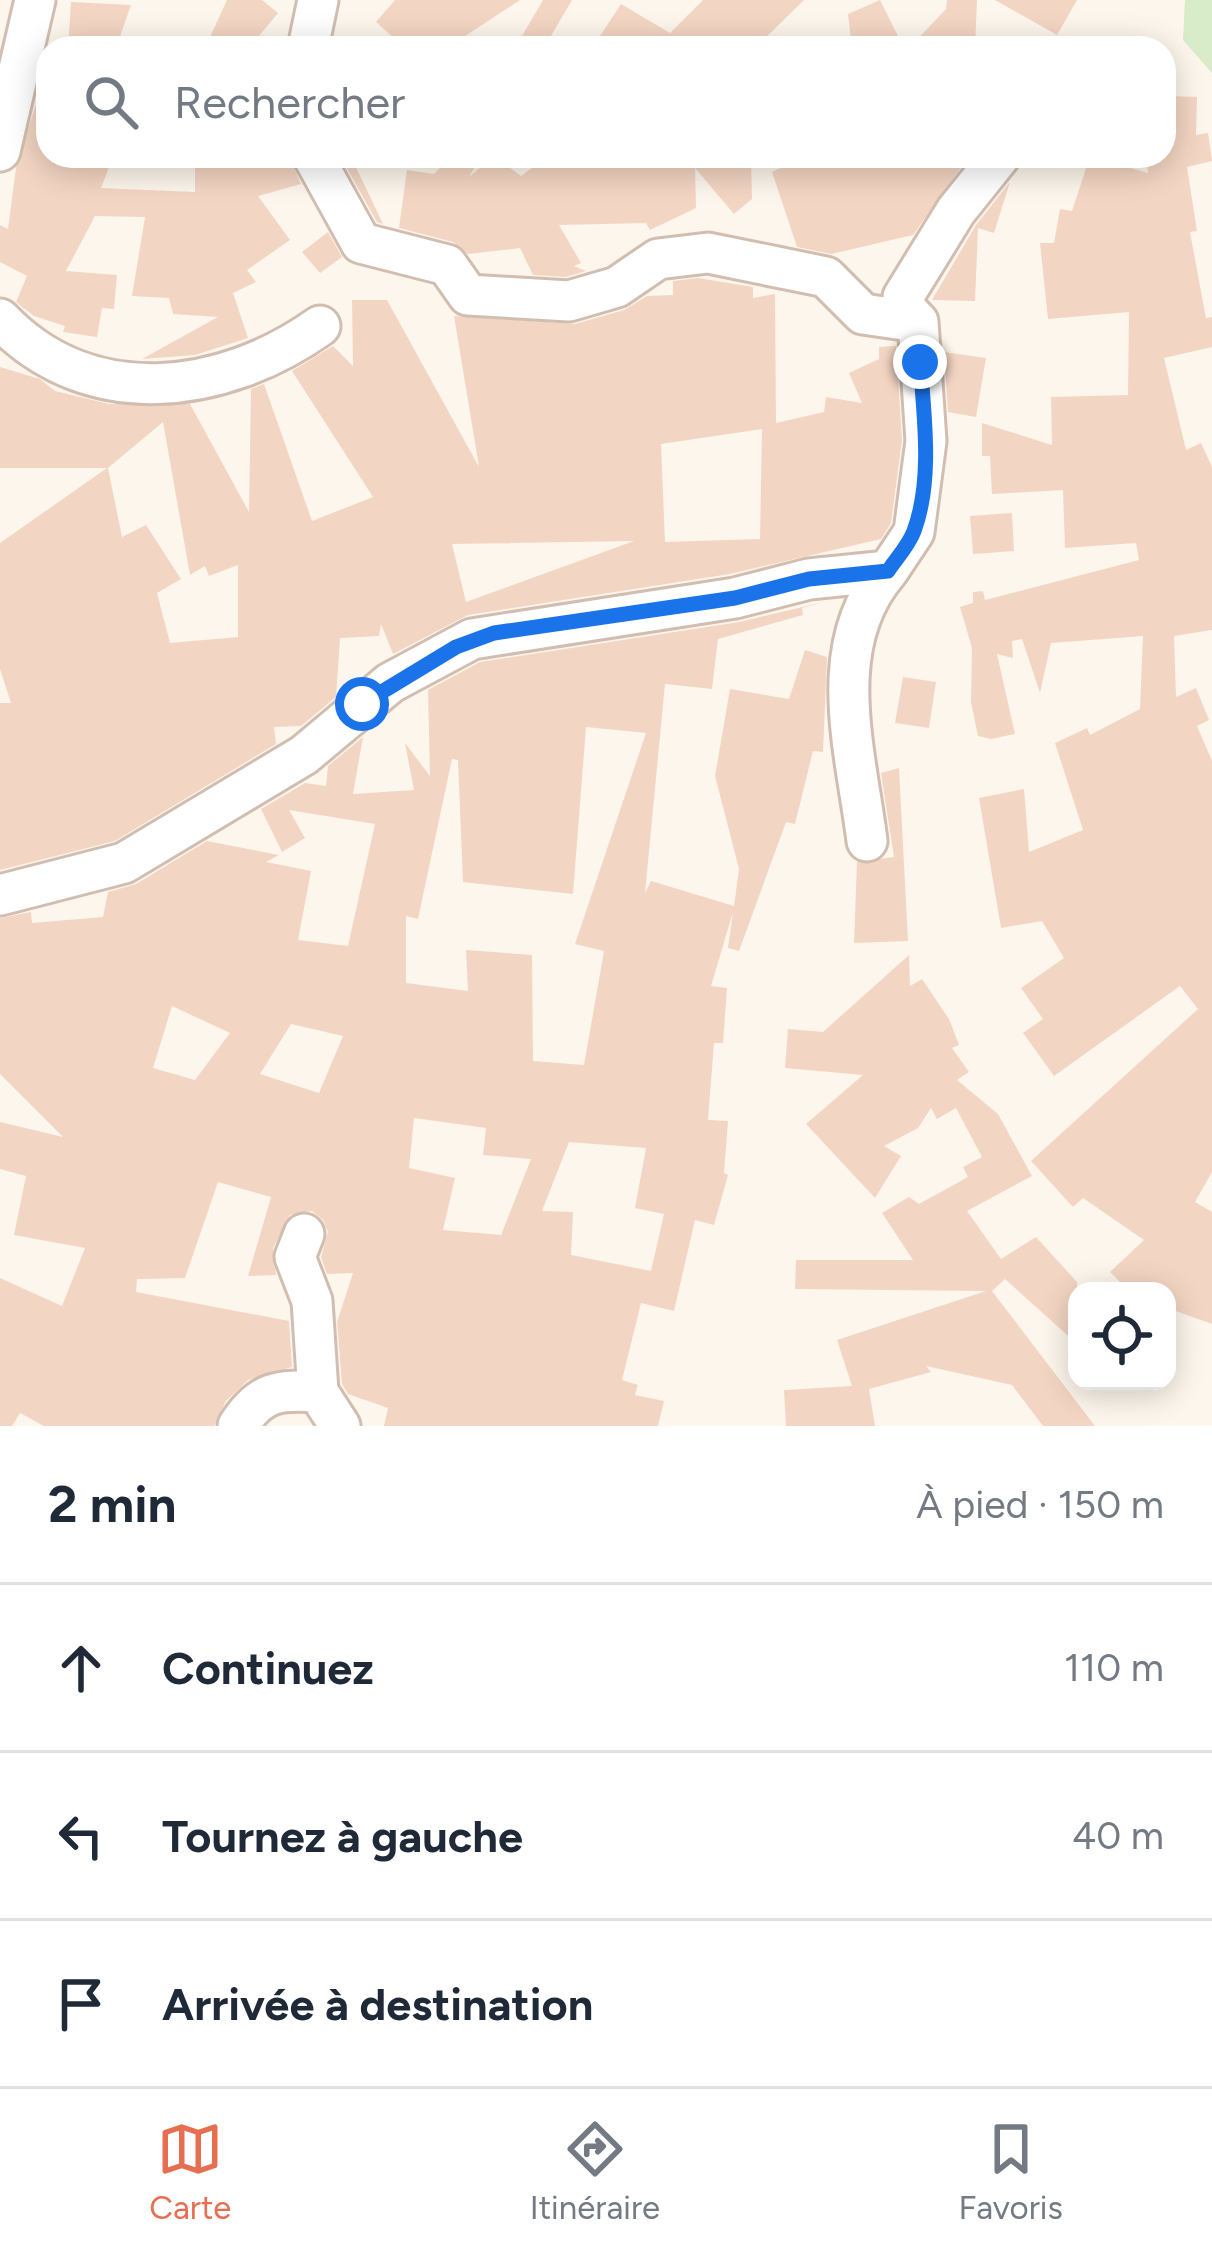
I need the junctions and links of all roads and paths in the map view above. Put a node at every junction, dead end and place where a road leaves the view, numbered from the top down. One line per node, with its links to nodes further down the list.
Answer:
1 (35, 0): 4 (street)
2 (319, 0): 3 (street)
3 (311, 36)
4 (0, 152)
5 (320, 168): 8 (street)
6 (990, 168): 8 (street)
7 (0, 319): 9 (street)
8 (918, 322): 10 (street)
9 (320, 326)
10 (888, 571): 11 (street); 12 (street)
11 (867, 841)
12 (0, 895)
13 (304, 1234): 14 (street)
14 (318, 1392): 15 (street); 16 (street)
15 (238, 1426)
16 (340, 1426)

